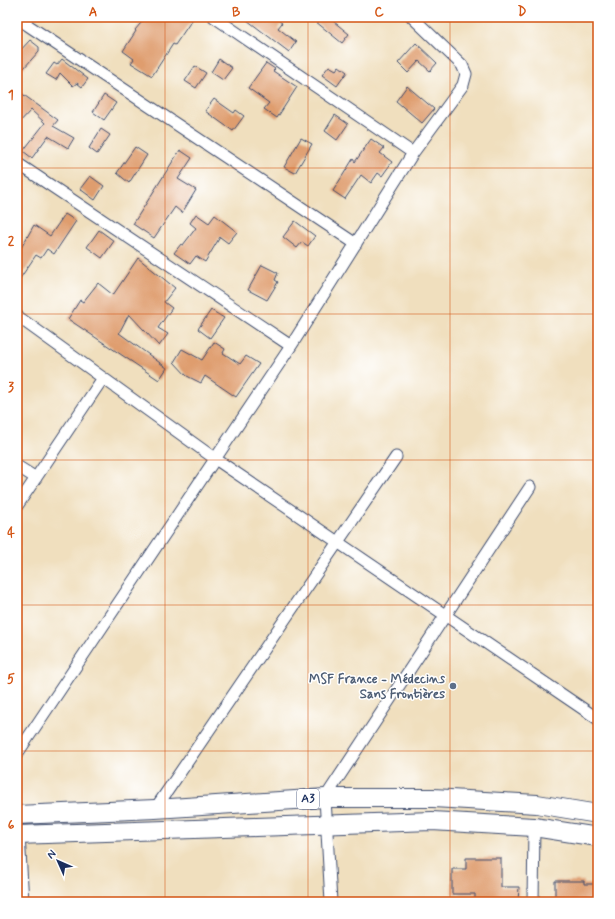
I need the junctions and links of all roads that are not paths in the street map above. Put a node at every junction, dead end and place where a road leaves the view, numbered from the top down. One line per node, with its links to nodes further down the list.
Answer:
1 (214, 17): 4 (street)
2 (412, 17): 4 (street)
3 (17, 18): 6 (street)
4 (414, 153): 6 (street)
5 (17, 163): 8 (street)
6 (356, 244): 8 (street)
7 (17, 316): 9 (street)
8 (291, 346): 11 (street)
9 (103, 378): 11 (street); 13 (street)
10 (396, 457): 16 (street)
11 (214, 458): 16 (street); 19 (street)
12 (17, 466): 13 (street)
13 (36, 478): 15 (street)
14 (530, 488): 17 (street)
15 (17, 506)
16 (338, 542): 17 (street); 21 (street)
17 (445, 616): 18 (street); 20 (street)
18 (598, 719)
19 (17, 754)
20 (325, 798): 21 (highway, A3); 22 (highway, A3); 24 (street)
21 (154, 809): 23 (highway, A3)
22 (598, 814)
23 (17, 815)
24 (326, 825): 25 (highway, A3); 26 (highway, A3); 29 (street)
25 (534, 827): 27 (highway, A3); 30 (street)
26 (18, 835): 28 (street)
27 (598, 837)
28 (23, 902)
29 (331, 902)
30 (533, 902)

